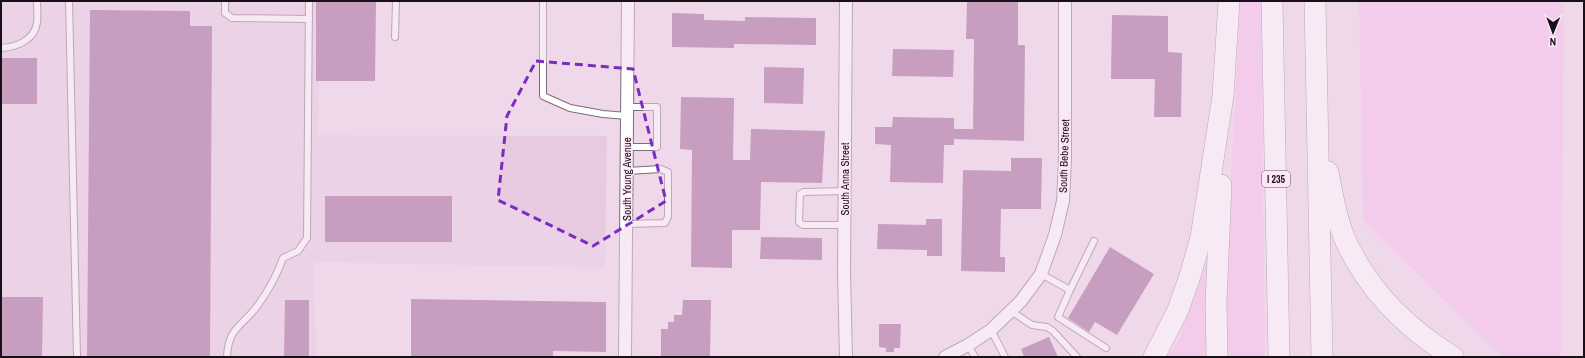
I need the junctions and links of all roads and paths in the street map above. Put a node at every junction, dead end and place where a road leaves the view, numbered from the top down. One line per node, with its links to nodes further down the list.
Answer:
1 (37, 1): 15 (lane)
2 (69, 1): 31 (lane)
3 (225, 1): 13 (lane)
4 (309, 1): 13 (lane)
5 (396, 1): 14 (lane)
6 (543, 1): 17 (lane)
7 (628, 1): 17 (street, South Young Avenue)
8 (846, 1): 21 (street, South Anna Street)
9 (1065, 1): 25 (street, South Bebe Street)
10 (1229, 1): 16 (highway)
11 (1272, 1): 41 (highway, I 235)
12 (1315, 1): 18 (highway)
13 (309, 19): 32 (lane)
14 (395, 37)
15 (1, 48)
16 (1223, 96): 39 (highway); 40 (highway)
17 (627, 111): 19 (street, South Young Avenue); 19 (lane)
18 (1317, 130): 42 (highway); 43 (highway)
19 (627, 147): 20 (street, South Young Avenue)
20 (627, 171): 22 (street, South Young Avenue); 22 (lane)
21 (845, 191): 23 (street, South Anna Street); 23 (lane)
22 (626, 224): 33 (street, South Young Avenue)
23 (845, 225): 34 (street, South Anna Street)
24 (1094, 242): 26 (lane)
25 (1041, 274): 26 (lane); 27 (street, South Bebe Street)
26 (1070, 290): 30 (lane)
27 (1011, 310): 28 (street, South Bebe Street); 38 (lane)
28 (991, 330): 29 (street, South Bebe Street); 37 (lane)
29 (968, 345): 35 (street, South Bebe Street); 36 (lane)
30 (1106, 348)
31 (77, 357)
32 (227, 357)
33 (625, 357)
34 (846, 357)
35 (945, 357)
36 (975, 357)
37 (1005, 357)
38 (1077, 357)
39 (1154, 357)
40 (1217, 357)
41 (1279, 357)
42 (1322, 357)
43 (1453, 357)

